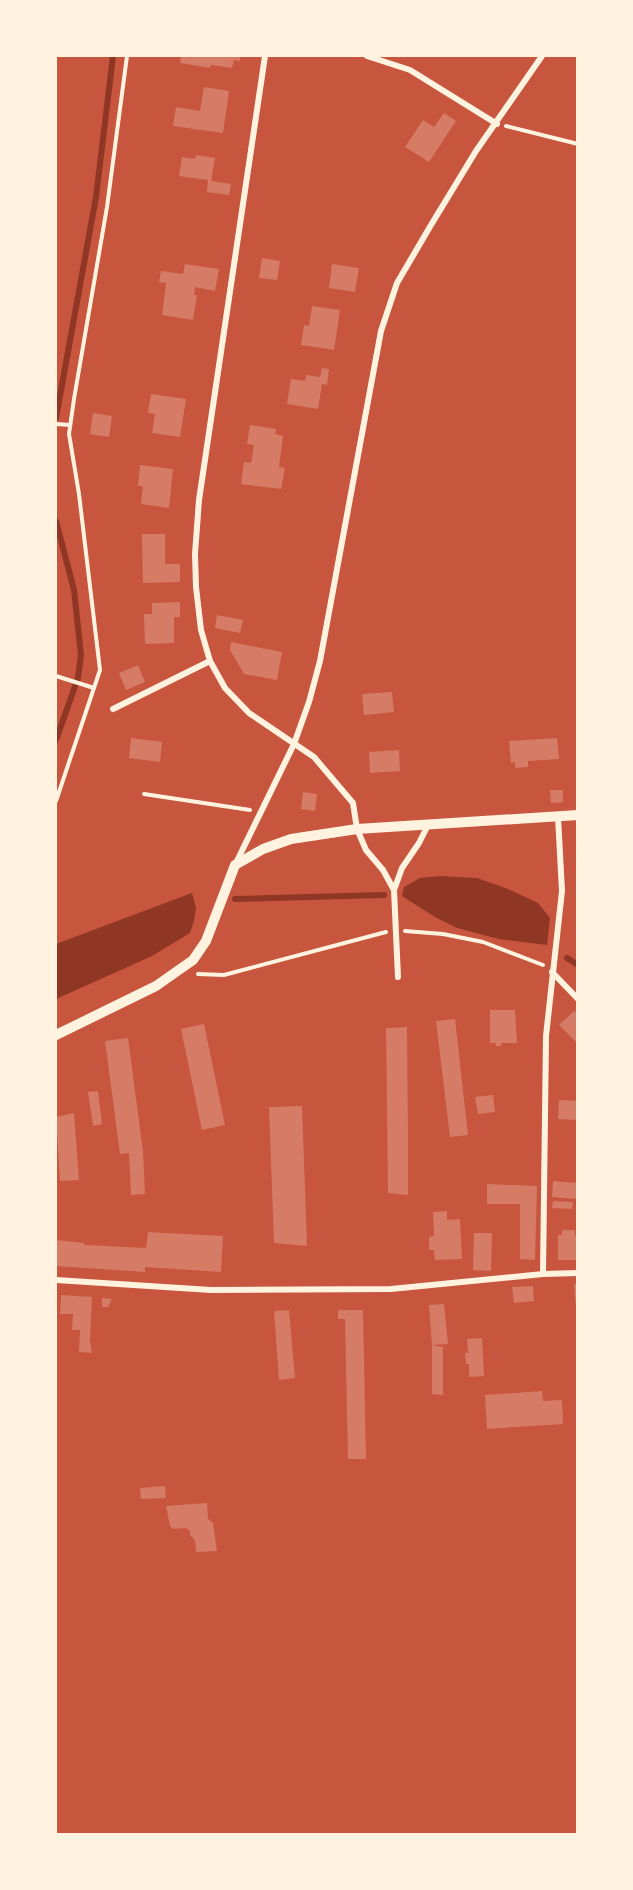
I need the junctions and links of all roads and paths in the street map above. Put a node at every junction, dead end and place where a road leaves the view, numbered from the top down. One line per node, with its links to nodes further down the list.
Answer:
1 (127, 56): 8 (path)
2 (265, 56): 9 (street)
3 (367, 56): 5 (street)
4 (542, 56): 5 (street)
5 (497, 124): 6 (path); 13 (street)
6 (578, 144)
7 (58, 424): 8 (path)
8 (70, 425): 11 (path)
9 (210, 661): 12 (street); 13 (street)
10 (56, 676): 11 (path)
11 (92, 688): 15 (path)
12 (113, 709)
13 (294, 744): 16 (street); 20 (street)
14 (144, 794): 16 (path)
15 (56, 801)
16 (261, 812): 21 (street)
17 (578, 815): 18 (street)
18 (558, 817): 19 (street); 24 (street)
19 (428, 825): 20 (street); 22 (street)
20 (357, 829): 21 (street); 22 (street)
21 (235, 865): 25 (street)
22 (394, 890): 23 (street)
23 (396, 930): 24 (path); 25 (path); 26 (street)
24 (552, 972): 27 (street); 30 (street)
25 (176, 974): 28 (street)
26 (398, 977)
27 (578, 999)
28 (56, 1035)
29 (578, 1273): 30 (street)
30 (543, 1274): 31 (street)
31 (56, 1280)

